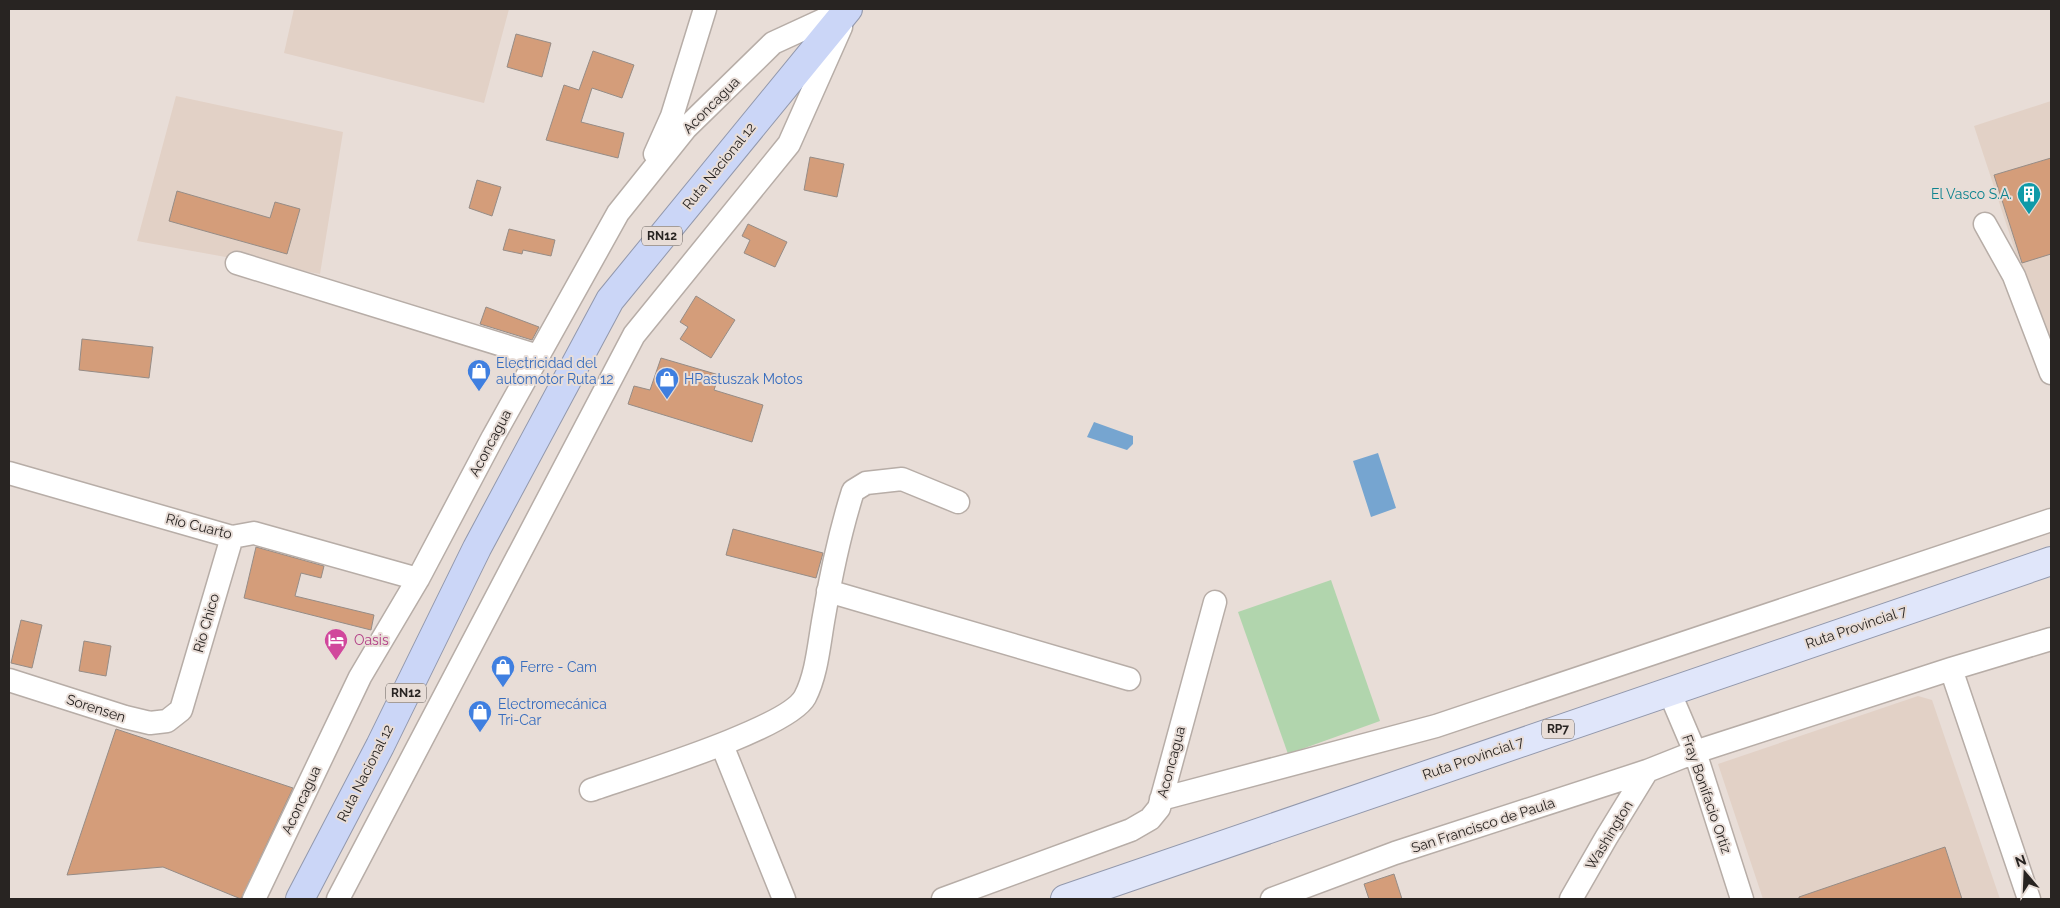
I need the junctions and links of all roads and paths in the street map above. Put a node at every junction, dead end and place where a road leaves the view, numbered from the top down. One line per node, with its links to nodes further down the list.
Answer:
1 (705, 9): 3 (street)
2 (848, 9): 3 (street, Aconcagua); 9 (highway, Ruta Nacional 12 / RN12); 31 (street)
3 (644, 180): 6 (street, Aconcagua)
4 (1985, 224): 7 (street)
5 (237, 263): 6 (street)
6 (538, 356): 14 (street, Aconcagua)
7 (2051, 373)
8 (9, 473): 12 (street, Río Cuarto)
9 (510, 486): 29 (highway, Ruta Nacional 12 / RN12); 30 (highway, Ruta Nacional 12 / RN12)
10 (958, 502): 15 (street)
11 (2051, 520): 27 (street)
12 (232, 537): 14 (street, Río Cuarto); 22 (street, Río Chico)
13 (2051, 561): 21 (main road, Ruta Provincial 7 / RP7)
14 (418, 579): 28 (street, Aconcagua)
15 (828, 591): 20 (street); 23 (street)
16 (1215, 602): 27 (street, Aconcagua)
17 (2051, 639): 18 (street, San Francisco de Paula)
18 (1951, 668): 24 (street, San Francisco de Paula); 38 (street)
19 (9, 680): 22 (street, Sorensen)
20 (1129, 680)
21 (1669, 691): 24 (street, Fray Bonifacio Ortíz); 34 (main road, Ruta Provincial 7 / RP7)
22 (181, 710)
23 (722, 745): 26 (street); 32 (street)
24 (1695, 752): 25 (street, San Francisco de Paula); 37 (street, Fray Bonifacio Ortíz)
25 (1647, 771): 35 (street, San Francisco de Paula); 36 (street, Washington)
26 (591, 790)
27 (1161, 800): 33 (street, Aconcagua)
28 (254, 899)
29 (300, 899)
30 (306, 899)
31 (338, 899)
32 (784, 899)
33 (943, 899)
34 (1066, 899)
35 (1272, 899)
36 (1571, 899)
37 (1742, 899)
38 (2029, 899)

